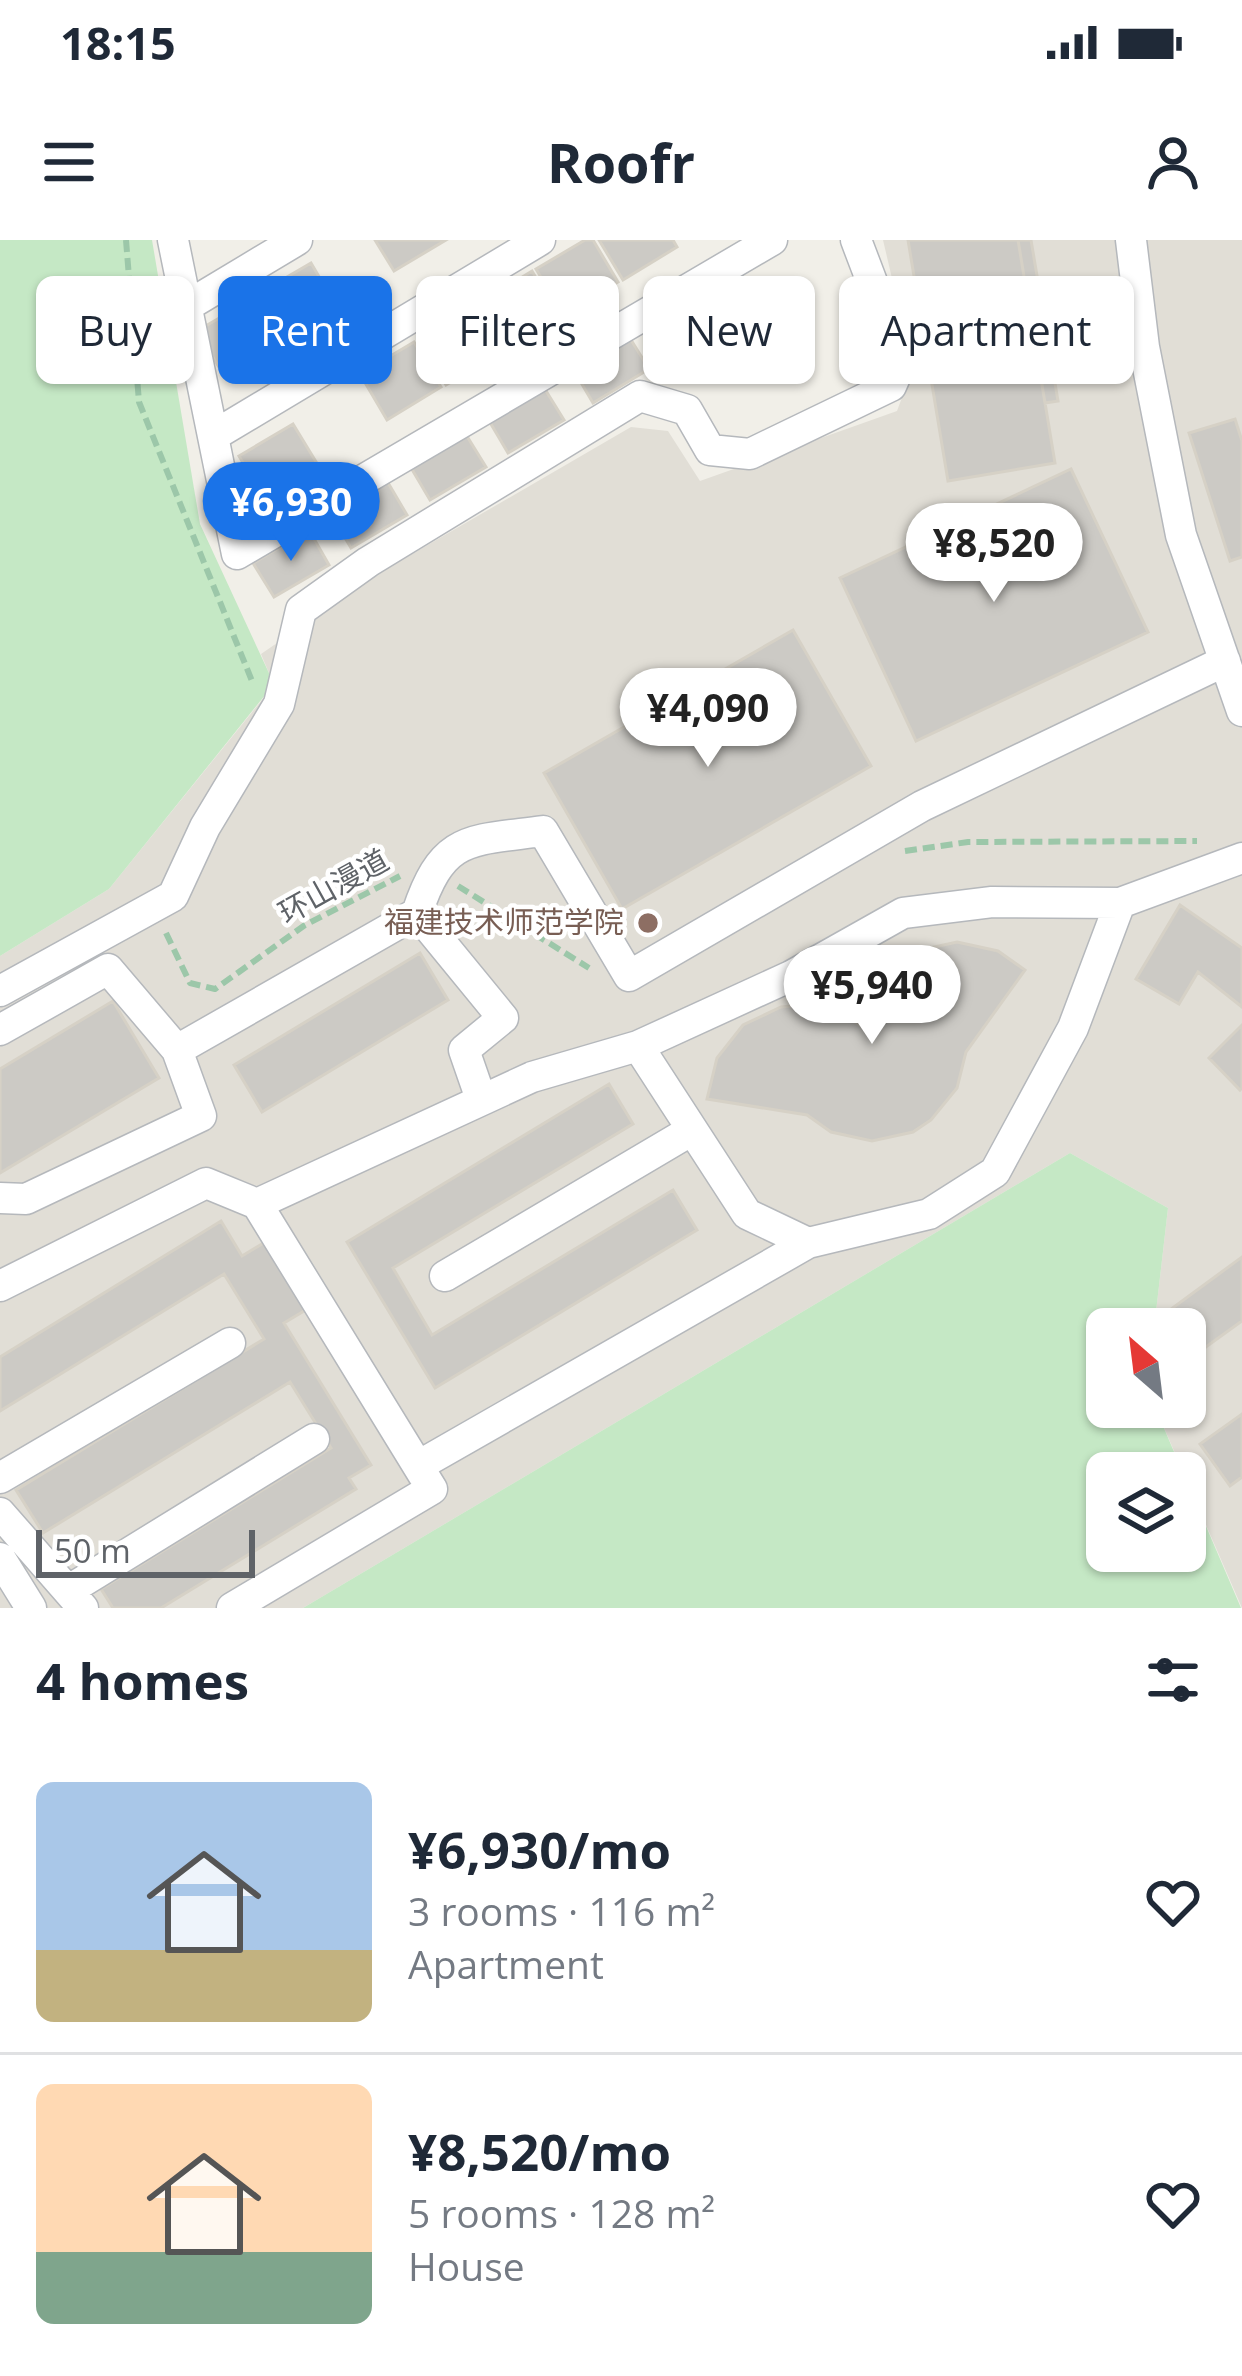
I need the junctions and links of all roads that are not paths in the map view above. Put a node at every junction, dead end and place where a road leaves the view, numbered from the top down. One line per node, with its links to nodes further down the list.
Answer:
1 (173, 240): 7 (street)
2 (297, 240): 8 (street)
3 (540, 240): 10 (street)
4 (772, 240): 10 (street)
5 (856, 240): 16 (street)
6 (1132, 240): 11 (street)
7 (181, 276)
8 (194, 302)
9 (194, 341): 10 (street)
10 (213, 436)
11 (1225, 662): 12 (street); 15 (street)
12 (1242, 711)
13 (1230, 849): 14 (street)
14 (1120, 903): 18 (street); 24 (street)
15 (417, 913): 19 (street); 20 (street)
16 (0, 992)
17 (0, 1030): 19 (street)
18 (638, 1046): 20 (street); 21 (street)
19 (177, 1050): 22 (street)
20 (481, 1100): 23 (street)
21 (692, 1130): 24 (street); 25 (street)
22 (0, 1198)
23 (257, 1204): 26 (street); 29 (street)
24 (808, 1243): 29 (street)
25 (445, 1276)
26 (0, 1286)
27 (230, 1343): 30 (street)
28 (314, 1439): 33 (street)
29 (418, 1466): 35 (street)
30 (0, 1478)
31 (0, 1513): 33 (street)
32 (0, 1558): 34 (street)
33 (75, 1599)
34 (31, 1608)
35 (232, 1608)

